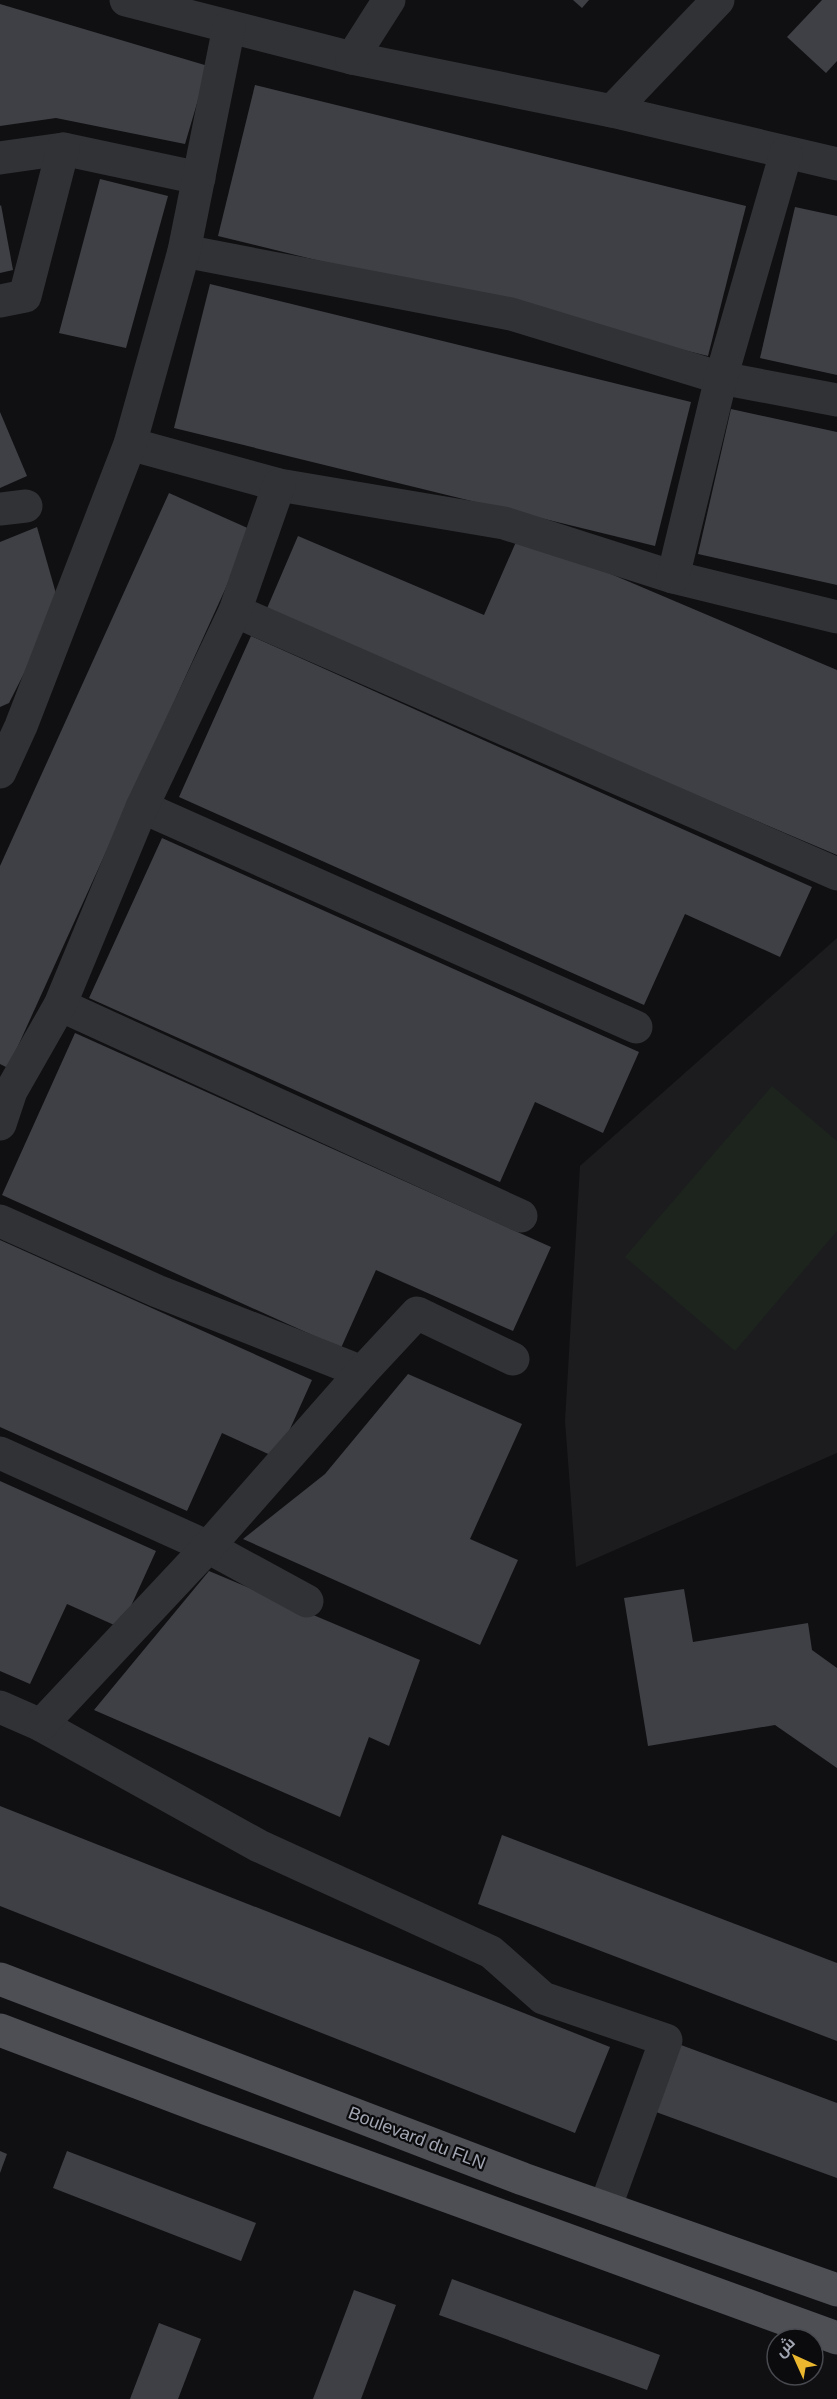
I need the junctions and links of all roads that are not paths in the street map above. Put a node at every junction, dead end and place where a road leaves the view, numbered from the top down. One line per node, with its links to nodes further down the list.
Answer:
1 (389, 0): 5 (street)
2 (718, 0): 6 (street)
3 (140, 2): 4 (street)
4 (230, 27): 5 (street); 11 (street)
5 (351, 58): 6 (street)
6 (612, 111): 8 (street)
7 (63, 149): 10 (street); 11 (street); 13 (street)
8 (786, 153): 9 (street); 14 (street)
9 (831, 156)
10 (0, 158)
11 (199, 178): 12 (street)
12 (184, 251): 14 (street); 16 (street)
13 (0, 301)
14 (721, 378): 15 (street); 18 (street)
15 (837, 400)
16 (130, 444): 17 (street); 21 (street)
17 (279, 484): 18 (street); 19 (street)
18 (674, 577): 20 (street)
19 (235, 611): 23 (street); 24 (street)
20 (837, 617)
21 (11, 730): 22 (street)
22 (0, 772)
23 (142, 807): 25 (street); 26 (street)
24 (837, 874)
25 (60, 1005): 27 (street); 29 (street)
26 (636, 1027)
27 (5, 1089): 28 (street)
28 (0, 1124)
29 (521, 1216)
30 (0, 1221): 32 (street)
31 (513, 1359): 32 (street)
32 (362, 1372): 34 (street)
33 (0, 1453): 34 (street)
34 (208, 1547): 35 (street); 37 (street)
35 (307, 1601)
36 (0, 1707): 37 (street)
37 (41, 1725): 40 (street)
38 (0, 1979): 40 (main road, Boulevard du FLN)
39 (0, 2030): 42 (main road)
40 (605, 2208): 41 (main road, Boulevard du FLN)
41 (837, 2290)
42 (837, 2338)

